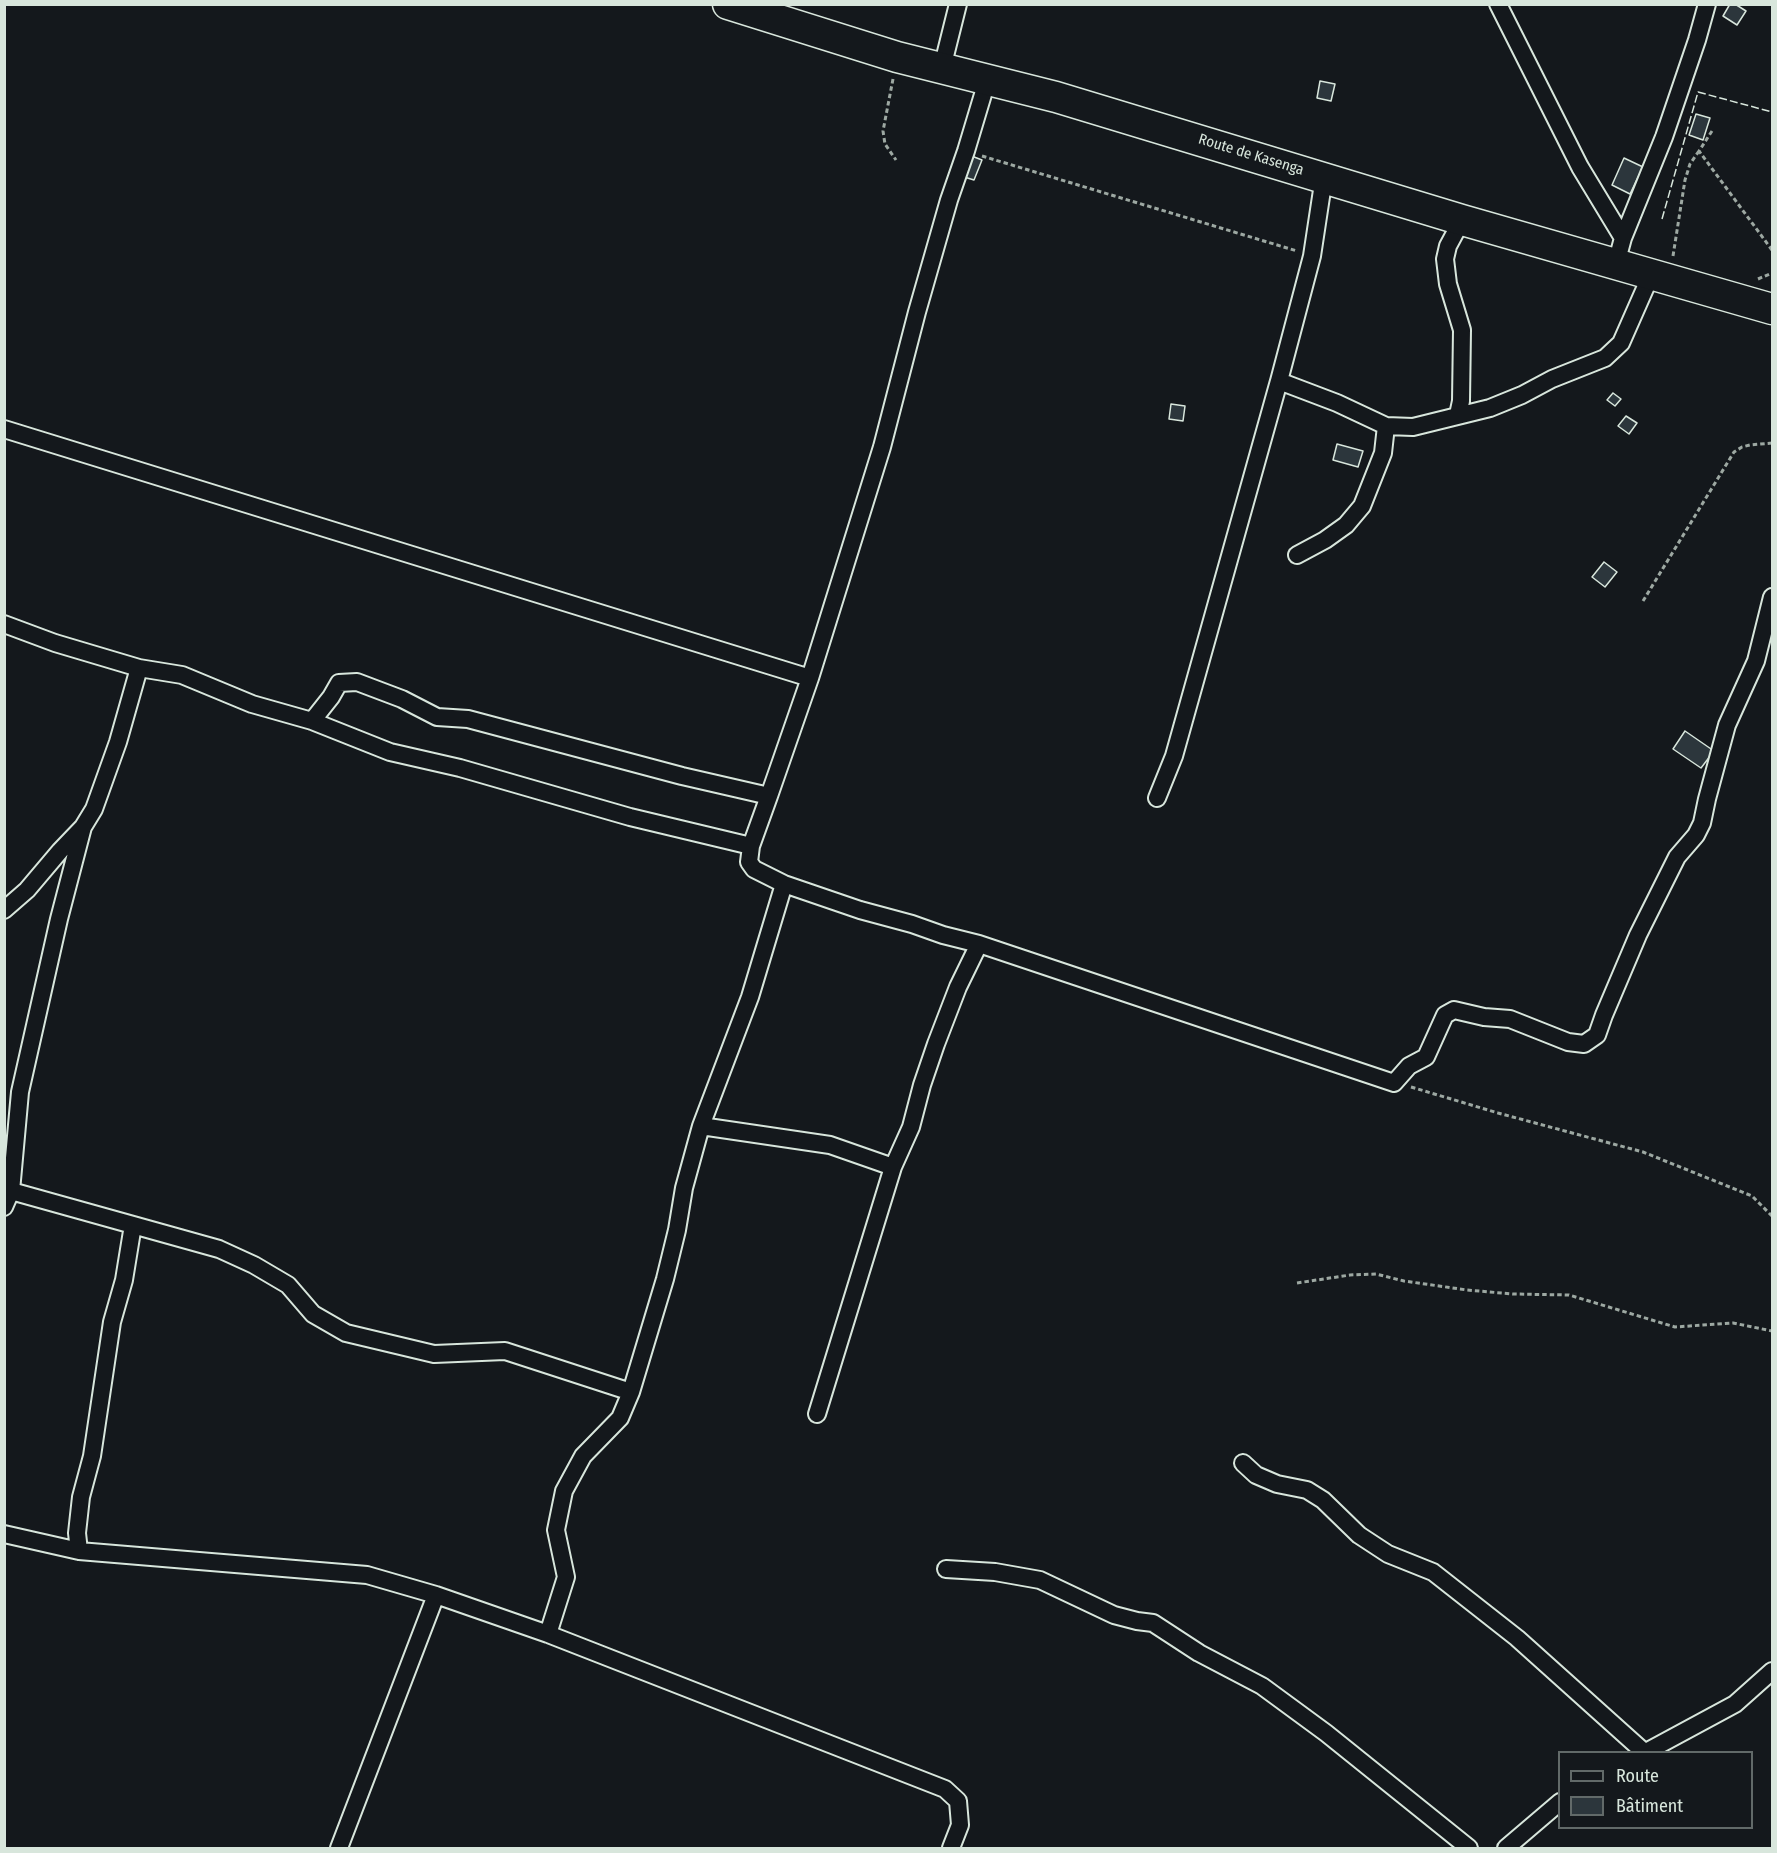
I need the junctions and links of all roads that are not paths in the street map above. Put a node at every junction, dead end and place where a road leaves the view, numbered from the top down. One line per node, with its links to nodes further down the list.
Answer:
1 (728, 4): 5 (highway, Route de Kasenga)
2 (958, 4): 5 (street)
3 (1498, 4): 9 (street)
4 (1707, 4): 9 (street)
5 (942, 69): 6 (highway, Route de Kasenga)
6 (987, 81): 7 (highway, Route de Kasenga); 20 (street)
7 (1324, 177): 8 (highway, Route de Kasenga); 12 (street)
8 (1461, 220): 9 (highway, Route de Kasenga); 13 (street)
9 (1619, 251): 10 (highway, Route de Kasenga)
10 (1663, 279): 11 (highway, Route de Kasenga); 13 (street)
11 (1773, 309)
12 (1278, 381): 14 (street); 23 (street)
13 (1458, 415): 14 (street)
14 (1386, 426): 16 (street)
15 (4, 429): 20 (street)
16 (1297, 555)
17 (1773, 597): 28 (street)
18 (4, 624): 19 (street)
19 (139, 668): 21 (street); 24 (street)
20 (810, 678): 22 (street)
21 (312, 721): 22 (street); 25 (street)
22 (769, 796): 25 (street)
23 (1157, 798)
24 (83, 827): 27 (street); 31 (street)
25 (752, 846): 26 (street)
26 (784, 884): 28 (street); 29 (street)
27 (4, 910)
28 (979, 944): 30 (street)
29 (701, 1126): 30 (street); 33 (street)
30 (893, 1167): 34 (street)
31 (7, 1196): 32 (street)
32 (134, 1225): 33 (street); 37 (street)
33 (631, 1392): 40 (street)
34 (817, 1414)
35 (1243, 1463): 42 (street)
36 (4, 1534): 37 (street)
37 (79, 1551): 39 (street)
38 (946, 1569): 47 (street)
39 (436, 1595): 40 (street); 45 (street)
40 (548, 1634): 46 (street)
41 (1773, 1671): 43 (street)
42 (1644, 1751)
43 (1647, 1751)
44 (1558, 1804): 48 (street)
45 (339, 1848)
46 (951, 1848)
47 (1469, 1848)
48 (1506, 1848)

